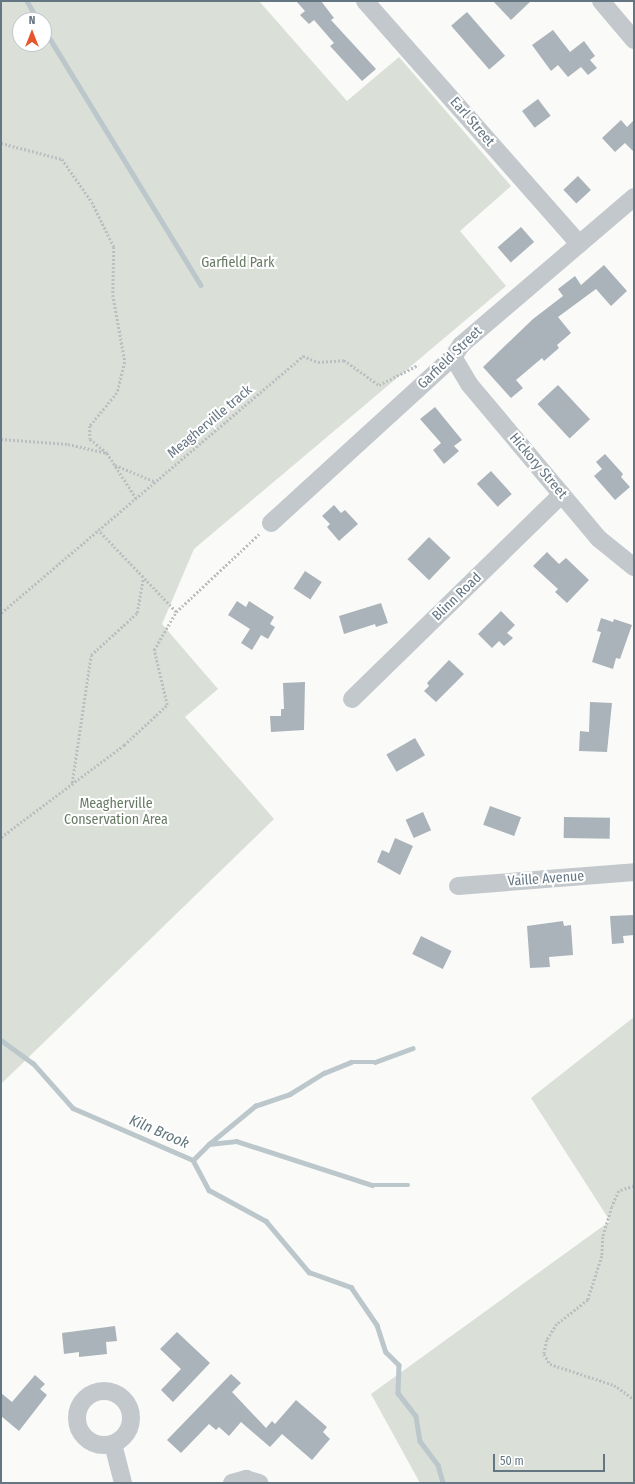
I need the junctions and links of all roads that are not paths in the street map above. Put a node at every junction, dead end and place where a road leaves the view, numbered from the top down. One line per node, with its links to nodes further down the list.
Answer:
1 (366, 1): 5 (street, Earl Street)
2 (601, 1): 3 (street)
3 (634, 40)
4 (634, 197): 5 (street, Garfield Street)
5 (579, 244): 6 (street, Garfield Street)
6 (453, 357): 7 (street, Hickory Street); 8 (street, Garfield Street)
7 (562, 494): 9 (street, Hickory Street); 10 (street, Blinn Road)
8 (271, 523)
9 (634, 567)
10 (352, 699)
11 (634, 872): 12 (street, Vaille Avenue)
12 (458, 886)
13 (113, 1444): 14 (street)
14 (122, 1483)
15 (232, 1483): 16 (street)
16 (259, 1483)

